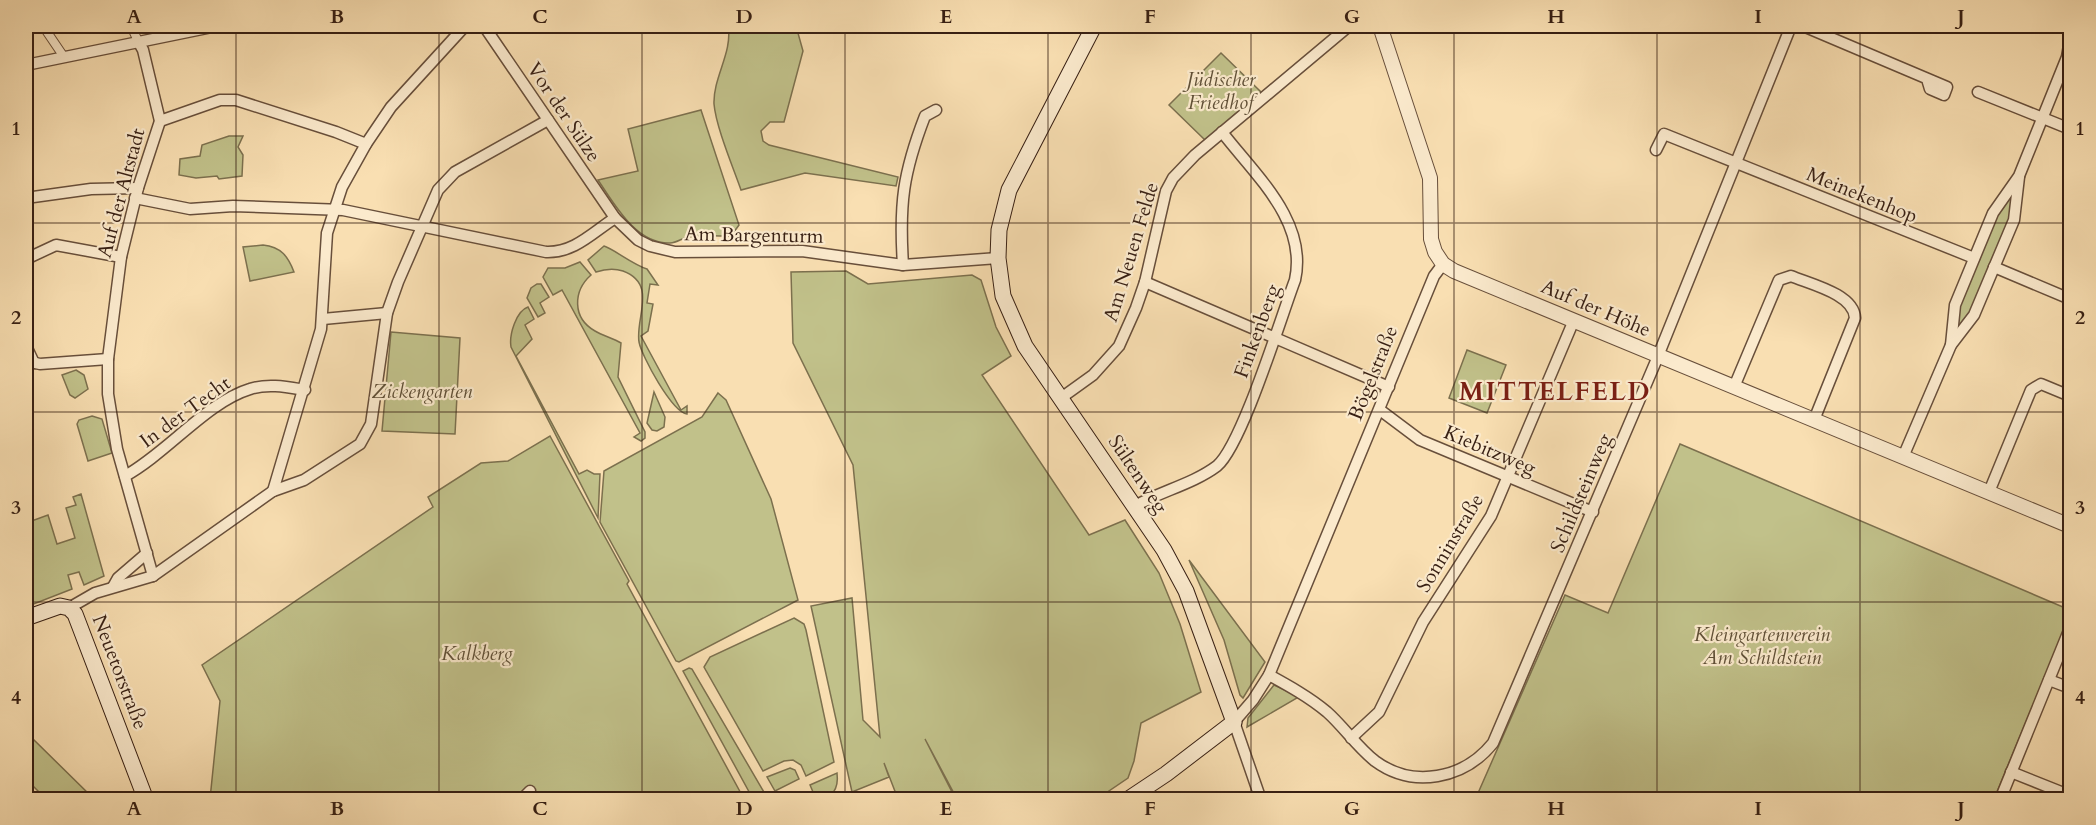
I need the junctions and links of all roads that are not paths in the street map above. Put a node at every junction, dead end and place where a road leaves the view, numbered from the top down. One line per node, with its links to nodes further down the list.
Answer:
1 (42, 26): 15 (street)
2 (131, 26): 13 (street)
3 (217, 26): 13 (street)
4 (465, 26): 25 (street)
5 (470, 26): 6 (street)
6 (477, 26)
7 (484, 26): 21 (street, Vor der Sülze)
8 (1094, 26): 35 (main road, Sültenweg)
9 (1349, 26): 24 (street, Am Neuen Felde)
10 (1380, 26): 38 (street)
11 (1791, 26): 27 (street, Schildsteinweg)
12 (1803, 26): 17 (street)
13 (138, 40): 15 (street); 22 (street, Auf der Altstadt)
14 (2070, 40): 20 (street)
15 (67, 56): 16 (street)
16 (26, 64)
17 (1927, 79)
18 (1978, 92): 20 (street)
19 (936, 110): 39 (street)
20 (2042, 117): 23 (street); 28 (street)
21 (548, 120): 32 (street, Vor der Sülze); 33 (street)
22 (160, 121): 25 (street); 29 (street, Auf der Altstadt)
23 (2070, 129)
24 (1222, 132): 41 (street, Am Neuen Felde); 46 (street, Finkenberg)
25 (366, 144): 31 (street)
26 (1656, 150): 27 (street)
27 (1737, 164): 36 (street, Meinekenhop); 49 (street, Schildsteinweg)
28 (2019, 176): 36 (street); 40 (street)
29 (136, 193): 30 (street); 31 (street); 34 (street, Auf der Altstadt)
30 (26, 198)
31 (335, 209): 33 (street); 44 (street)
32 (615, 218): 33 (street); 39 (street, Am Bargenturm)
33 (424, 226): 43 (street)
34 (121, 256): 37 (street); 50 (street, Auf der Altstadt)
35 (998, 258): 39 (street, Am Bargenturm); 56 (main road, Sültenweg)
36 (1974, 258): 47 (street)
37 (26, 259)
38 (1443, 264): 45 (street, Auf der Höhe); 52 (street, Bögelstraße)
39 (903, 265)
40 (1994, 267): 42 (street); 47 (street)
41 (1145, 282): 46 (street); 56 (street, Am Neuen Felde)
42 (2070, 299)
43 (387, 314): 44 (street); 62 (street)
44 (323, 319): 54 (street)
45 (1574, 320): 49 (street, Auf der Höhe); 61 (street, Sonninstraße)
46 (1274, 339): 52 (street); 64 (street, Finkenberg)
47 (1951, 345): 59 (street)
48 (26, 346): 51 (street)
49 (1659, 356): 53 (street, Auf der Höhe); 65 (street, Schildsteinweg)
50 (108, 359): 51 (street); 60 (street, Auf der Altstadt)
51 (33, 363)
52 (1389, 387): 57 (street, Bögelstraße)
53 (1734, 387): 58 (street, Auf der Höhe); 58 (street)
54 (305, 390): 60 (street, In der Techt); 62 (street)
55 (2070, 396): 63 (street)
56 (1061, 398): 64 (main road, Sültenweg)
57 (1380, 410): 61 (street, Kiebitzweg); 73 (street, Bögelstraße)
58 (1814, 420): 59 (street, Auf der Höhe)
59 (1903, 457): 63 (street, Auf der Höhe)
60 (125, 476): 67 (street, Auf der Altstadt)
61 (1508, 477): 65 (street, Kiebitzweg); 77 (street, Sonninstraße)
62 (278, 489): 68 (street)
63 (1989, 492): 66 (street, Auf der Höhe)
64 (1135, 507): 76 (main road, Sültenweg)
65 (1593, 512): 77 (street, Schildsteinweg)
66 (2070, 526)
67 (147, 553): 68 (street, Auf der Altstadt); 69 (street, Neuetorstraße)
68 (153, 576): 69 (street, Neuetorstraße)
69 (113, 586): 70 (street, Neuetorstraße)
70 (69, 608): 71 (main road); 81 (main road, Neuetorstraße)
71 (26, 618)
72 (2070, 628): 74 (street)
73 (1269, 675): 76 (street, Bögelstraße); 77 (street)
74 (2049, 680): 75 (street); 78 (street)
75 (2070, 688)
76 (1234, 722): 80 (main road); 83 (street)
77 (1351, 738)
78 (2012, 772): 84 (street); 85 (street)
79 (531, 791): 82 (street)
80 (1131, 799)
81 (146, 800)
82 (521, 800)
83 (1261, 800)
84 (2000, 800)
85 (2070, 800)

